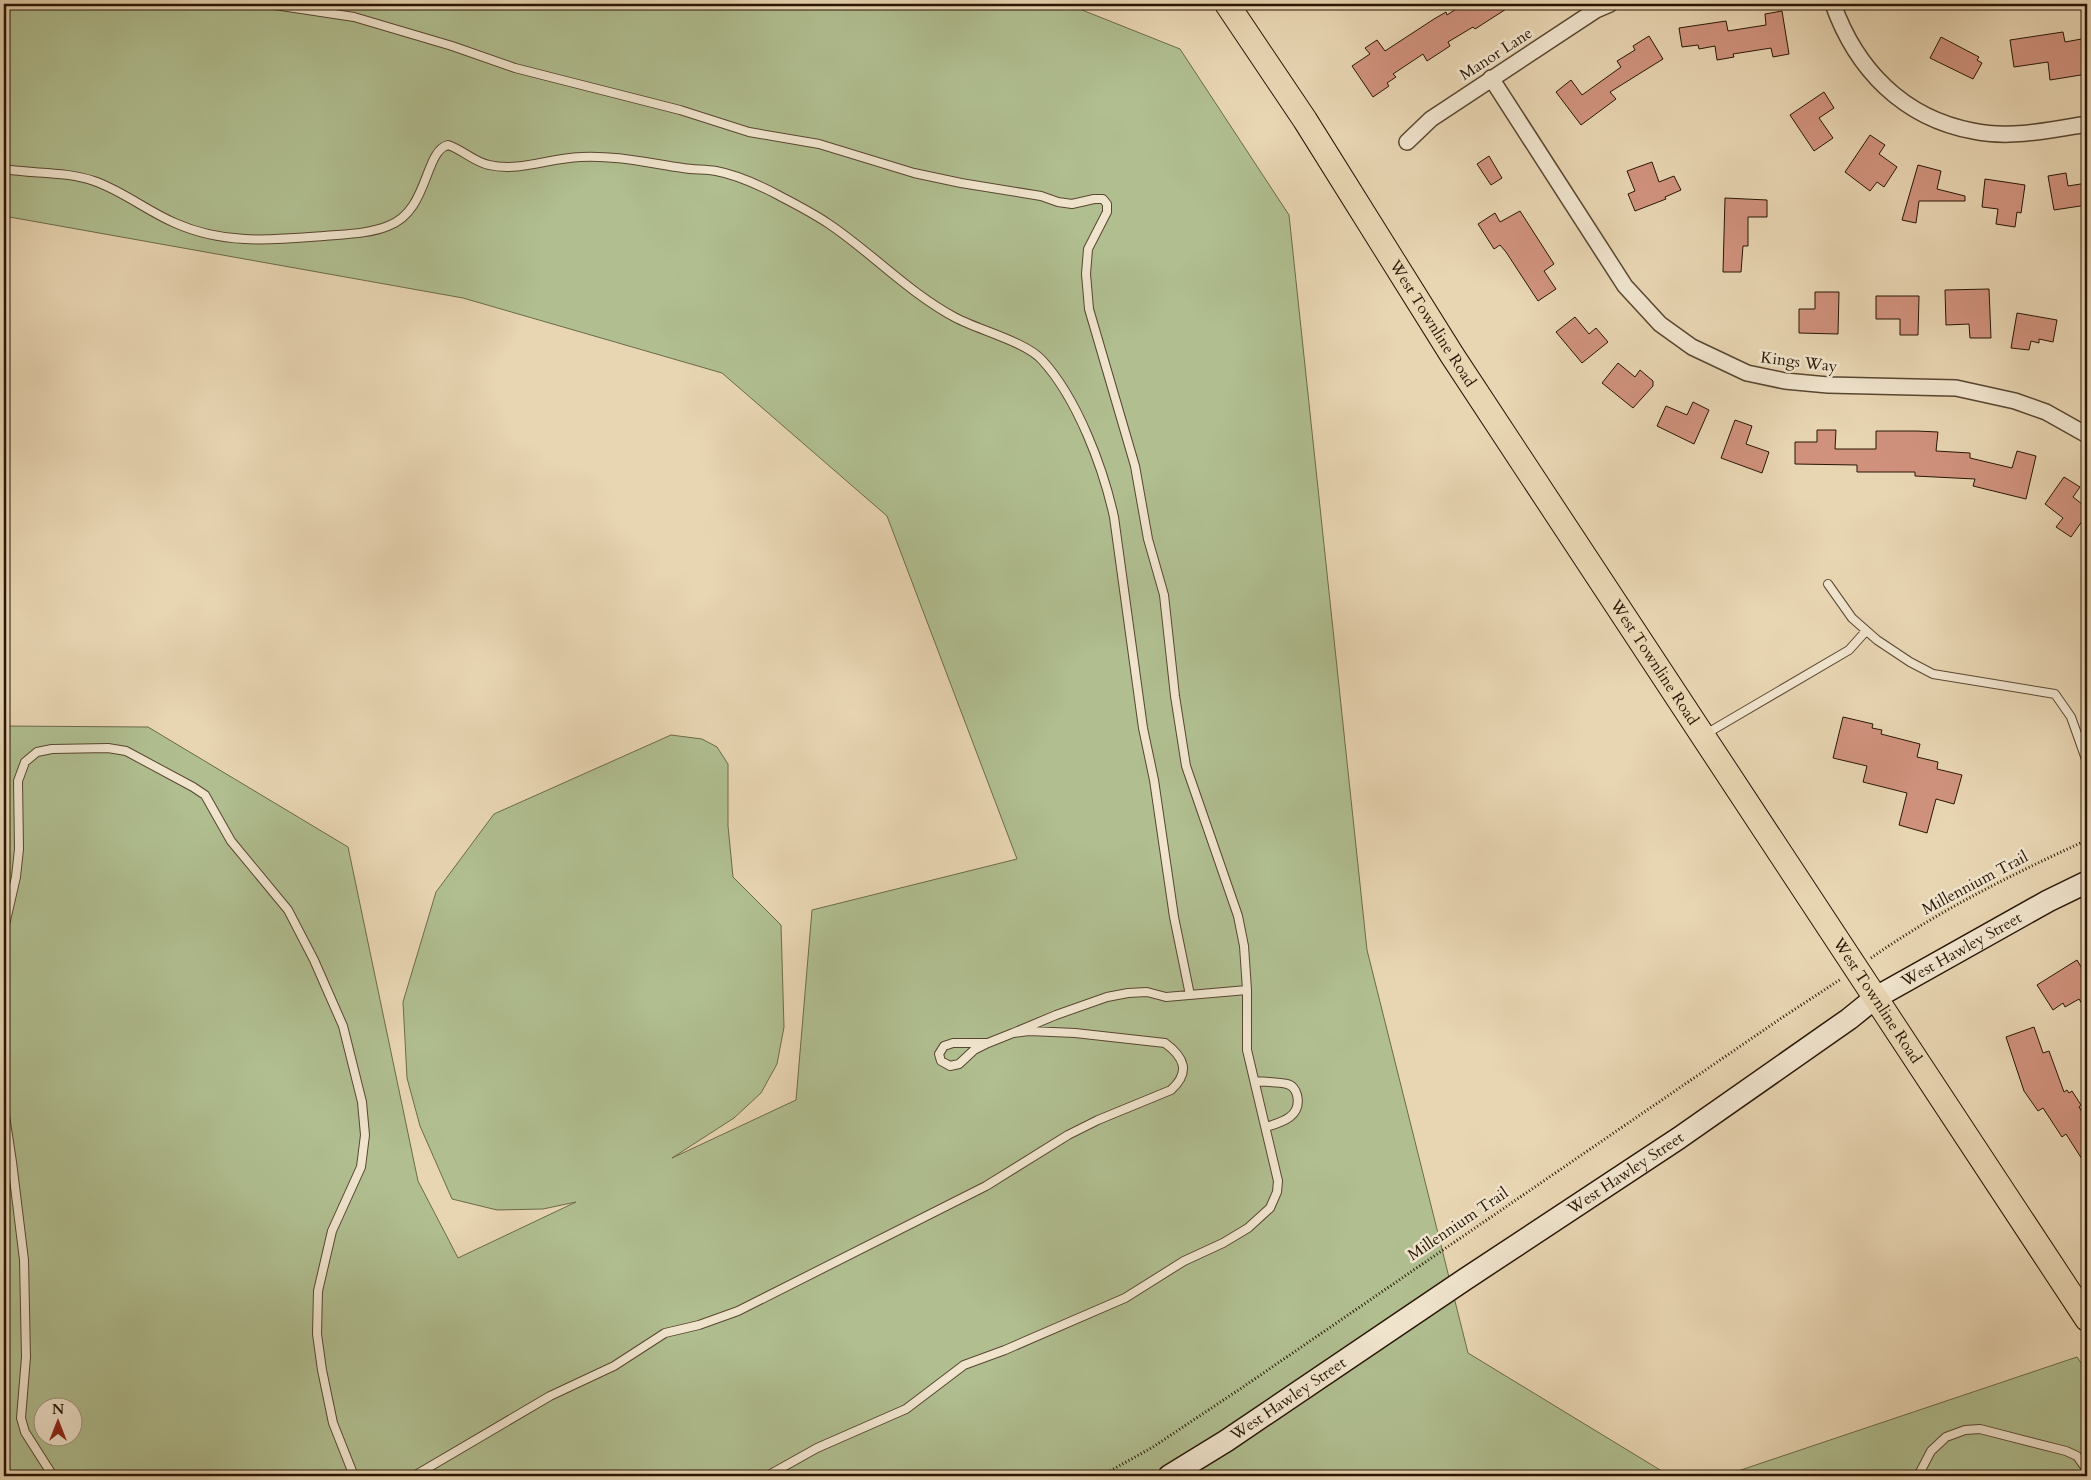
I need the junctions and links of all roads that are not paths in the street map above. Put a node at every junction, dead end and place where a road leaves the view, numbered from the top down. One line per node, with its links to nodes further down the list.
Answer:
1 (268, 4): 16 (lane)
2 (1227, 4): 12 (main road, West Townline Road)
3 (1610, 4): 5 (street, Manor Lane)
4 (1833, 4): 6 (street)
5 (1491, 78): 7 (street, Manor Lane); 9 (street, Kings Way)
6 (2087, 124)
7 (1407, 142)
8 (4, 169): 17 (lane)
9 (2087, 435)
10 (1828, 584): 11 (lane)
11 (1866, 631): 12 (lane); 13 (lane)
12 (1703, 736): 18 (main road, West Townline Road)
13 (2087, 762)
14 (2087, 882): 18 (street, West Hawley Street)
15 (4, 929): 27 (lane)
16 (1247, 990): 17 (lane); 21 (lane)
17 (1190, 995): 19 (lane)
18 (1875, 998): 24 (main road, West Townline Road); 30 (street, West Hawley Street)
19 (1014, 1033): 20 (lane); 28 (lane)
20 (988, 1043): 20 (lane)
21 (1255, 1081): 23 (lane); 23 (lane)
22 (4, 1108): 26 (lane)
23 (1266, 1127): 29 (lane)
24 (2087, 1319)
25 (2087, 1470): 31 (lane)
26 (53, 1476)
27 (354, 1476)
28 (414, 1476)
29 (767, 1476)
30 (1169, 1476)
31 (1918, 1476)

